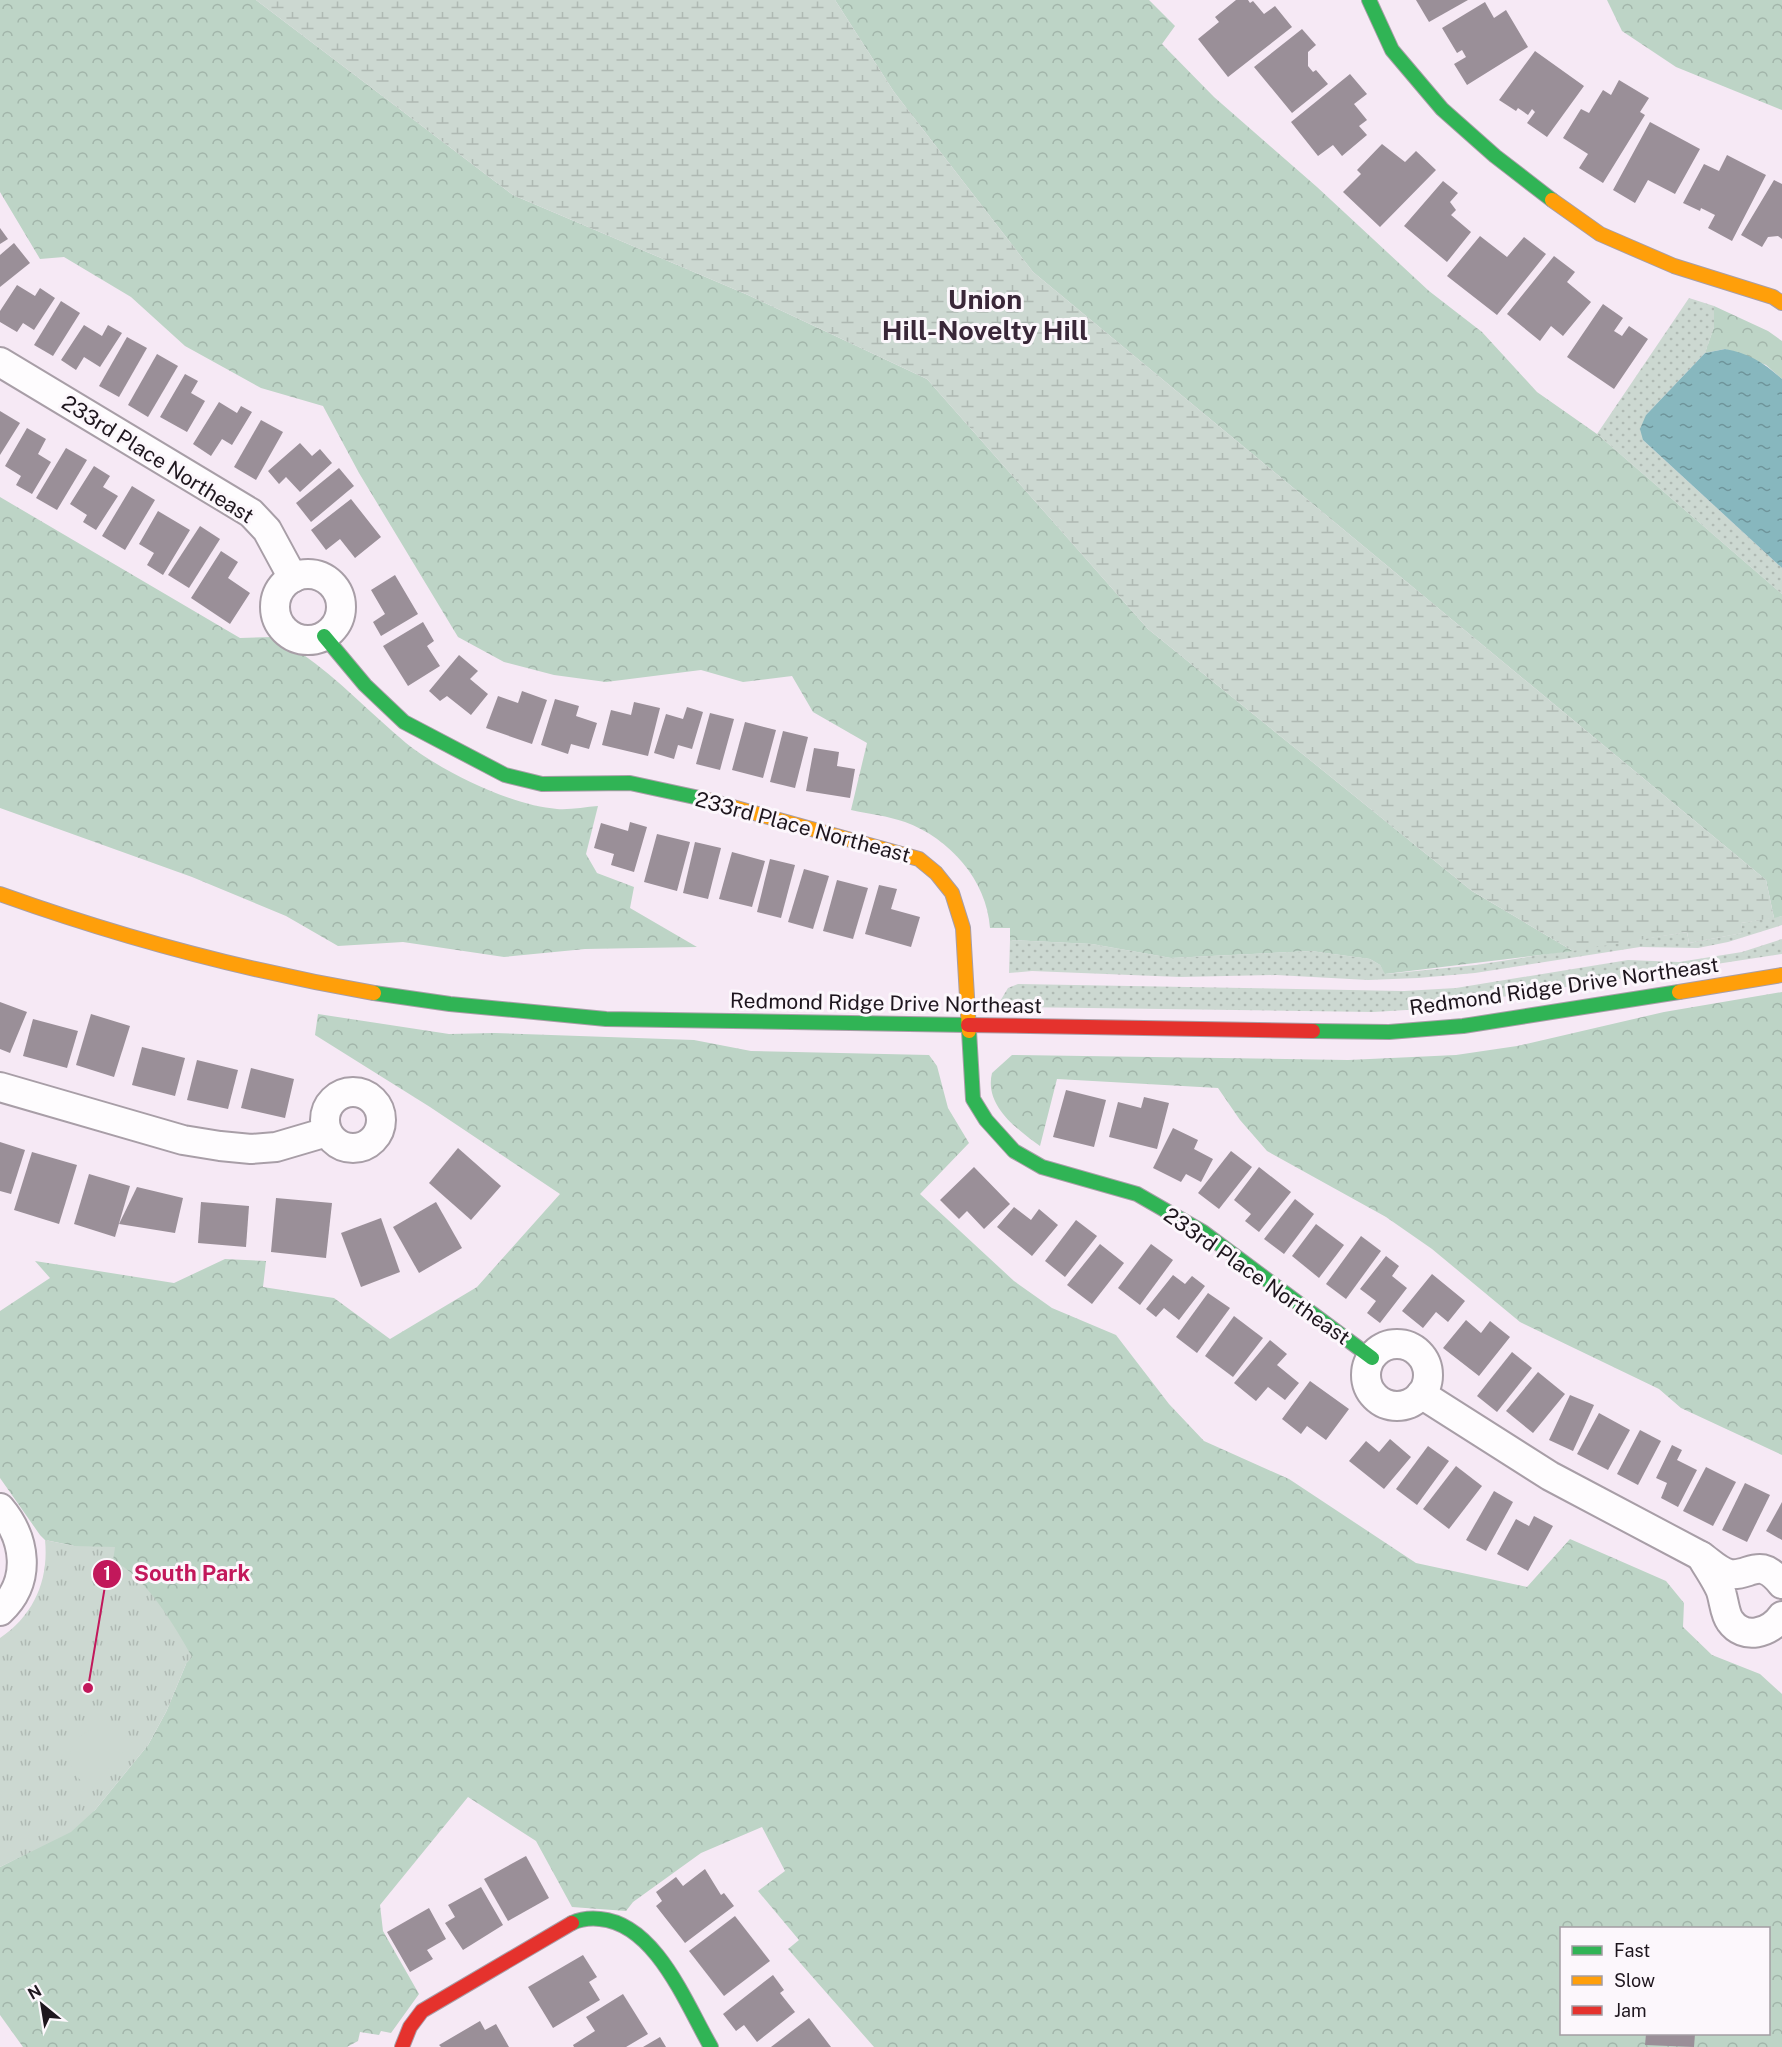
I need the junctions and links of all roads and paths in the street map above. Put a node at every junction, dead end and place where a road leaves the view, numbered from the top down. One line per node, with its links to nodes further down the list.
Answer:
1 (1369, 0): 2 (street)
2 (1782, 303)
3 (0, 362): 4 (street, 233rd Place Northeast)
4 (293, 578): 5 (street); 5 (street)
5 (324, 636): 8 (street, 233rd Place Northeast)
6 (0, 894): 8 (street, Redmond Ridge Drive Northeast)
7 (1782, 975): 8 (street, Redmond Ridge Drive Northeast)
8 (969, 1024): 11 (street, 233rd Place Northeast)
9 (0, 1087): 10 (street)
10 (327, 1132)
11 (1372, 1358): 12 (street, 233rd Place Northeast); 12 (street, 233rd Place Northeast)
12 (1421, 1394): 14 (street)
13 (0, 1509): 16 (street)
14 (1701, 1556): 15 (street); 17 (street)
15 (1782, 1584)
16 (0, 1611)
17 (1782, 1616)
18 (402, 2046): 19 (street)
19 (711, 2047)

